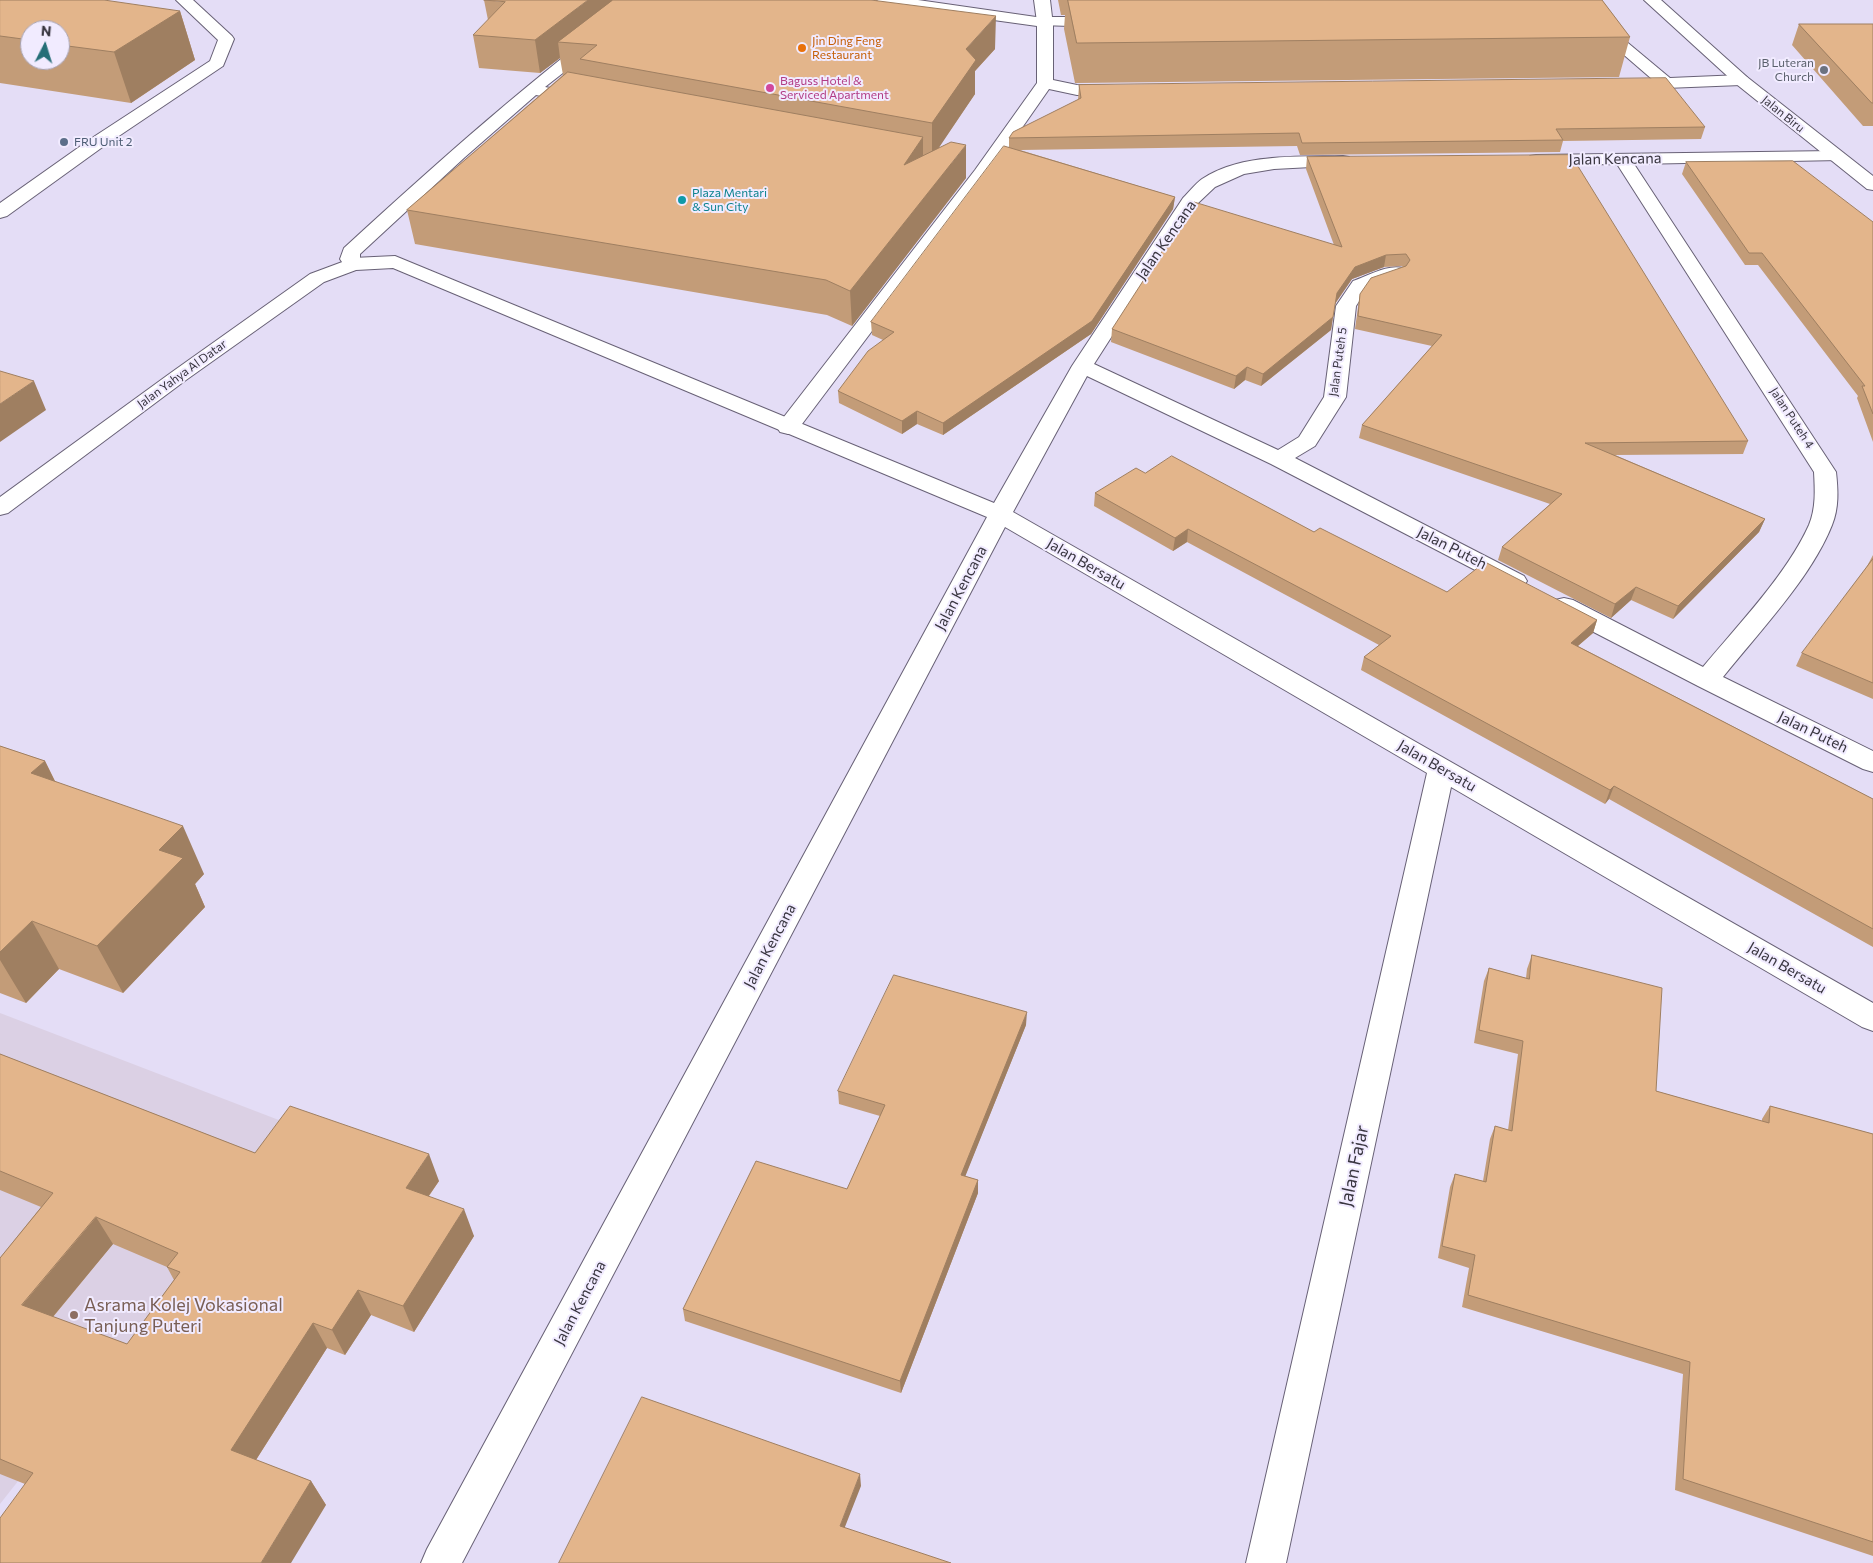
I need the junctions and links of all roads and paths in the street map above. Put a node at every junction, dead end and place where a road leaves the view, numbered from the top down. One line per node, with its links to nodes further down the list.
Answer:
1 (184, 0): 23 (street)
2 (648, 0): 13 (street)
3 (885, 0): 7 (street)
4 (1042, 0): 7 (street)
5 (1652, 0): 9 (street, Jalan Biru)
6 (1582, 18): 12 (street)
7 (1045, 22): 8 (street); 10 (street)
8 (1113, 22)
9 (1741, 80): 12 (street); 16 (street, Jalan Biru)
10 (1045, 83): 14 (street); 21 (street)
11 (1646, 83): 12 (street)
12 (1666, 83)
13 (534, 90): 15 (street); 24 (street)
14 (1128, 90)
15 (602, 102)
16 (1834, 156): 17 (street, Jalan Kencana); 22 (street, Jalan Biru)
17 (1622, 159): 18 (street, Jalan Kencana); 31 (street, Jalan Puteh 4)
18 (1515, 160)
19 (1360, 161): 26 (street, Jalan Kencana)
20 (961, 171): 21 (street)
21 (980, 174): 27 (street)
22 (1873, 185)
23 (0, 212)
24 (353, 264): 27 (street, Jalan Yahya Al Datar); 29 (street, Jalan Yahya Al Datar)
25 (1396, 272): 28 (street, Jalan Puteh 5)
26 (1082, 366): 28 (street, Jalan Puteh); 30 (street, Jalan Kencana)
27 (788, 427): 30 (street, Jalan Bersatu)
28 (1279, 459): 31 (street, Jalan Puteh)
29 (0, 508)
30 (1000, 514): 33 (street, Jalan Bersatu); 35 (street, Jalan Kencana)
31 (1707, 680): 32 (street, Jalan Puteh)
32 (1873, 762)
33 (1441, 769): 34 (street, Jalan Bersatu); 36 (street, Jalan Fajar)
34 (1873, 1018)
35 (441, 1563)
36 (1266, 1563)

